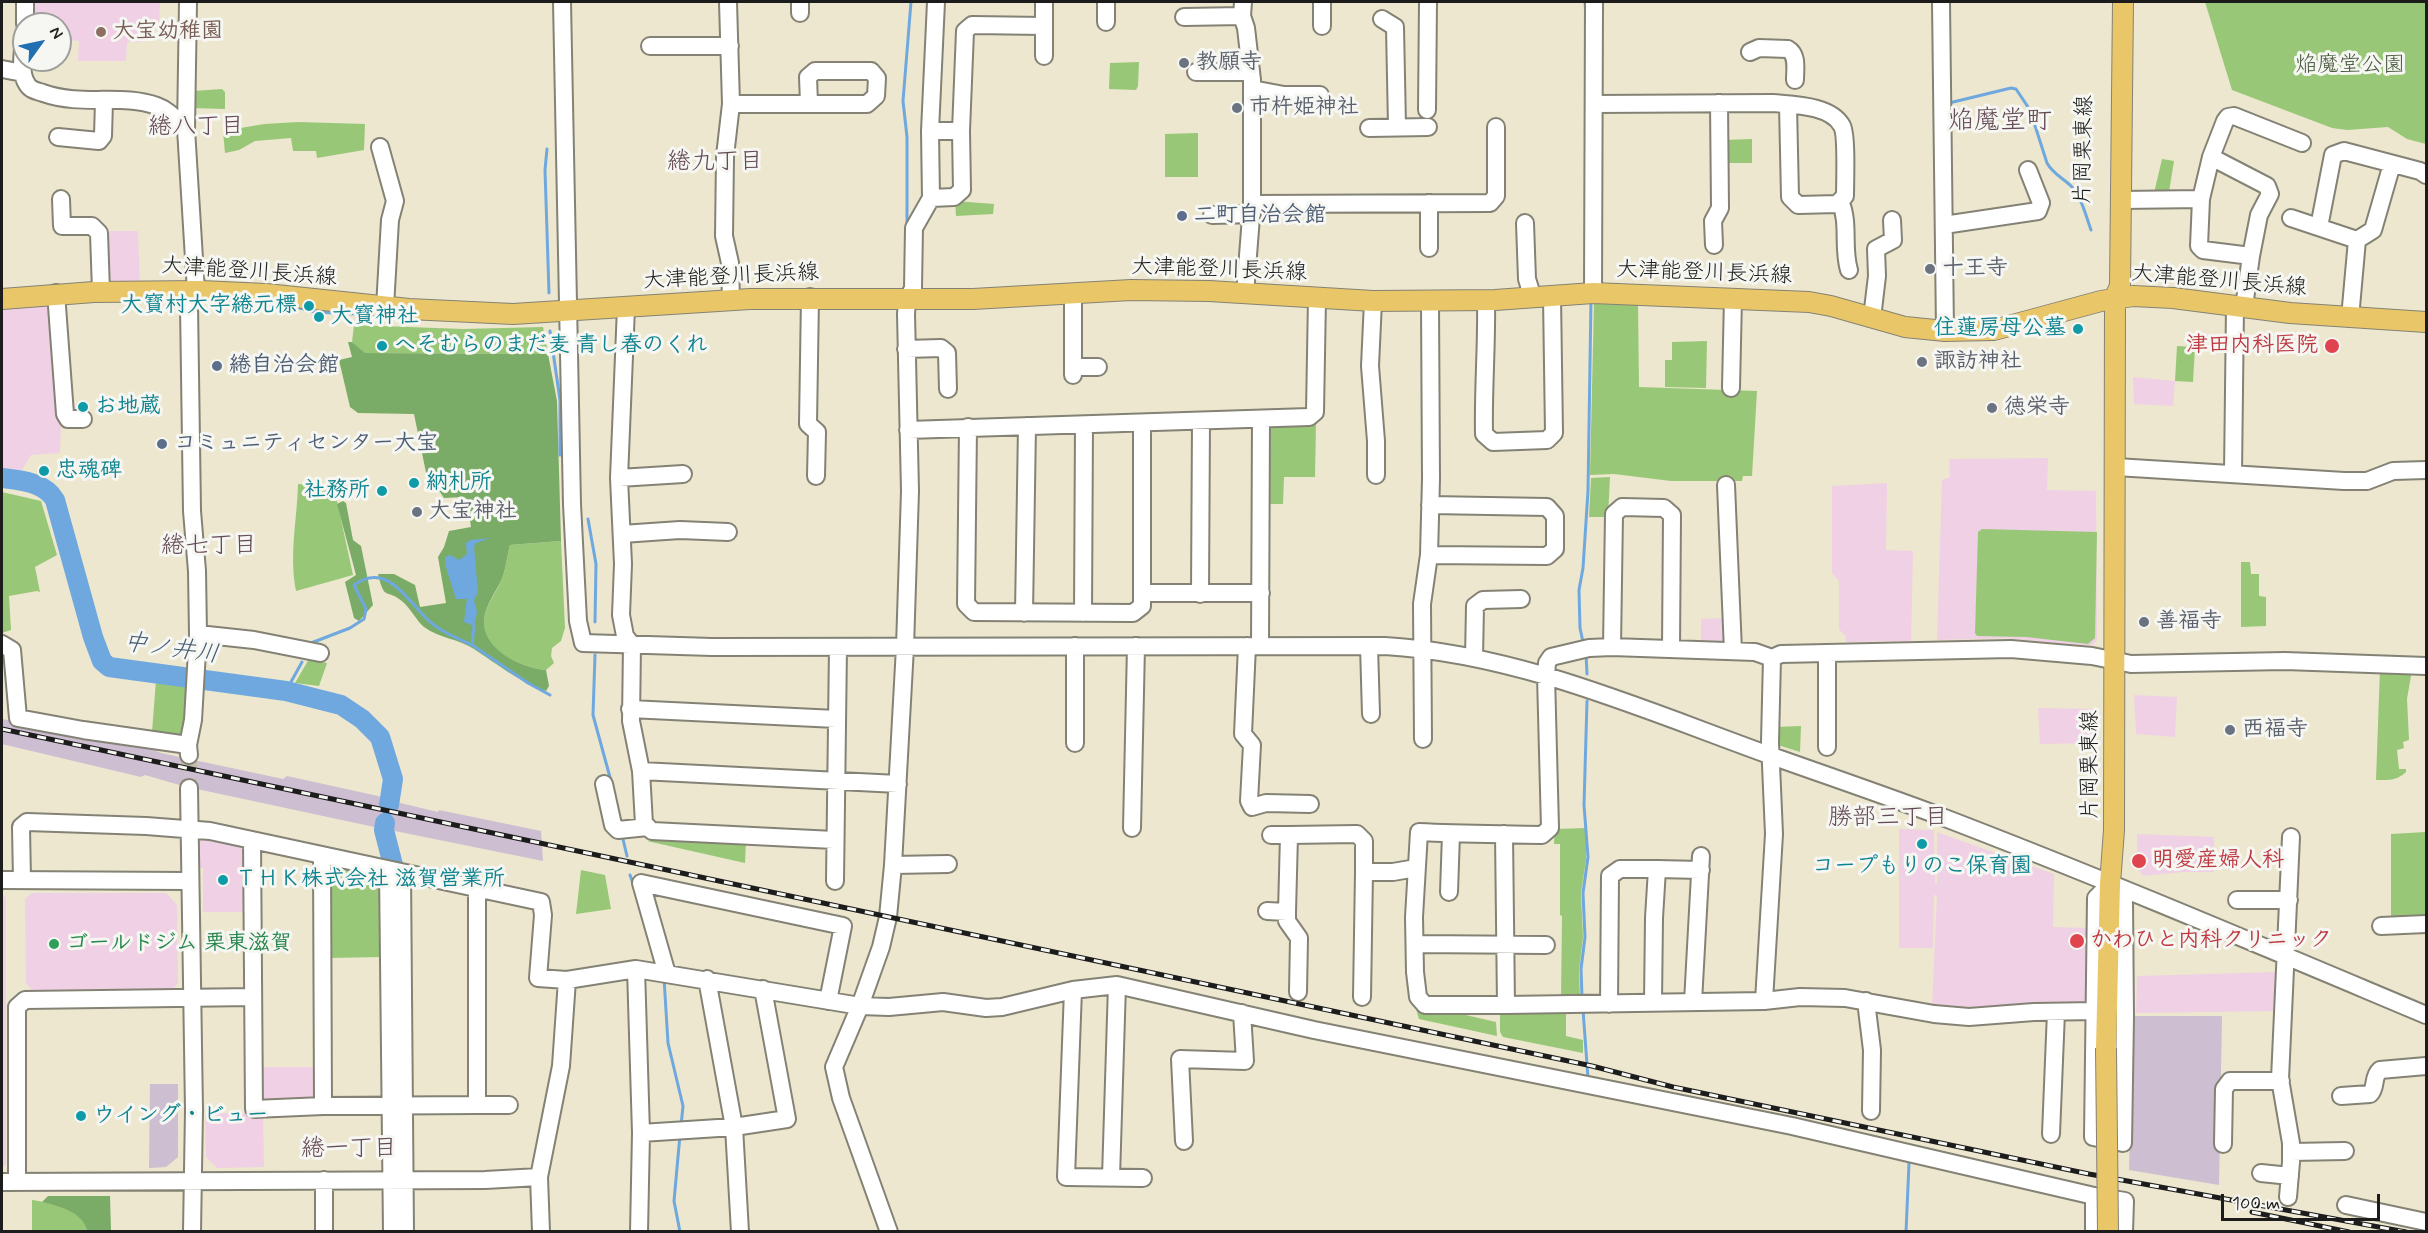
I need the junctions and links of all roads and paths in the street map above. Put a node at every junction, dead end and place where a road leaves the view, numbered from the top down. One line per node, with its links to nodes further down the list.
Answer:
1 (188, 2): 40 (street)
2 (562, 2): 88 (street)
3 (729, 2): 20 (street)
4 (936, 2): 41 (street)
5 (1044, 2): 17 (street)
6 (1106, 2): 16 (street)
7 (1322, 2): 18 (street)
8 (1428, 2): 35 (street)
9 (1594, 2): 33 (street)
10 (1941, 2): 61 (street)
11 (2111, 2): 76 (main road, 片岡栗東線)
12 (2123, 2): 53 (main road, 片岡栗東線)
13 (1244, 15): 14 (street); 27 (street)
14 (1184, 17)
15 (1382, 19): 36 (street)
16 (1106, 22)
17 (1044, 26): 22 (street); 42 (street)
18 (1322, 26)
19 (650, 46): 20 (street)
20 (729, 46): 32 (street)
21 (1750, 52): 26 (street)
22 (1044, 56)
23 (2, 69): 25 (street)
24 (1196, 72): 27 (street)
25 (23, 73): 29 (street)
26 (1795, 80)
27 (1252, 81): 28 (street); 56 (street)
28 (1320, 95)
29 (104, 101): 40 (street); 43 (street)
30 (808, 103): 32 (street)
31 (1719, 103): 33 (street); 34 (street); 64 (street)
32 (731, 104): 81 (street)
33 (1595, 104): 72 (street)
34 (1788, 105): 54 (street); 54 (street)
35 (1428, 110)
36 (1397, 127): 37 (street); 39 (street)
37 (1428, 127)
38 (1496, 127): 55 (street)
39 (1369, 128)
40 (186, 129): 69 (street)
41 (930, 131): 42 (street); 50 (street)
42 (961, 131): 50 (street)
43 (58, 137)
44 (2302, 143): 46 (street)
45 (380, 147): 85 (street)
46 (2211, 157): 52 (street); 66 (street)
47 (2392, 164): 49 (street); 62 (street); 63 (street)
48 (2028, 170): 61 (street)
49 (2427, 175)
50 (931, 198): 82 (street)
51 (61, 199): 68 (street)
52 (2201, 199): 53 (street); 66 (street)
53 (2121, 200): 76 (main road, 片岡栗東線)
54 (1840, 201): 67 (street)
55 (1429, 203): 56 (street); 65 (street)
56 (1252, 209): 57 (street); 73 (street)
57 (1212, 215)
58 (2291, 218): 62 (street)
59 (1892, 220): 89 (street)
60 (1525, 223): 75 (street)
61 (1944, 225): 92 (street)
62 (2319, 227): 63 (street)
63 (2357, 240): 90 (street)
64 (1714, 245)
65 (1429, 248)
66 (2251, 256): 87 (street)
67 (1849, 270)
68 (101, 291): 69 (main road, 大津能登川長浜線); 70 (main road, 大津能登川長浜線)
69 (196, 291): 85 (main road, 大津能登川長浜線); 123 (street)
70 (56, 293): 79 (main road, 大津能登川長浜線); 97 (street)
71 (1072, 293): 73 (main road, 大津能登川長浜線); 82 (main road, 大津能登川長浜線); 94 (street)
72 (1593, 293): 75 (main road, 大津能登川長浜線); 78 (main road, 大津能登川長浜線)
73 (1245, 294): 77 (main road, 大津能登川長浜線)
74 (810, 297): 81 (main road, 大津能登川長浜線); 82 (main road, 大津能登川長浜線); 110 (street)
75 (1543, 297): 80 (main road, 大津能登川長浜線); 80 (street)
76 (2115, 297): 87 (main road, 大津能登川長浜線); 92 (main road, 大津能登川長浜線); 105 (main road, 片岡栗東線)
77 (1317, 298): 83 (main road, 大津能登川長浜線); 98 (street)
78 (1733, 298): 89 (main road, 大津能登川長浜線); 95 (street)
79 (2, 299)
80 (1486, 300): 84 (main road, 大津能登川長浜線)
81 (731, 301): 86 (main road, 大津能登川長浜線)
82 (907, 301): 93 (street)
83 (1373, 302): 84 (main road, 大津能登川長浜線); 109 (street)
84 (1430, 302): 113 (street)
85 (385, 307): 88 (main road, 大津能登川長浜線)
86 (626, 307): 88 (main road, 大津能登川長浜線); 111 (street)
87 (2240, 307): 90 (main road, 大津能登川長浜線); 108 (street)
88 (568, 309): 125 (street)
89 (1872, 318): 92 (main road, 大津能登川長浜線)
90 (2350, 318): 91 (main road, 大津能登川長浜線)
91 (2427, 322)
92 (1945, 331)
93 (906, 349): 96 (street); 104 (street)
94 (1098, 367)
95 (1731, 388)
96 (948, 389)
97 (83, 418)
98 (1261, 419): 99 (street); 118 (street)
99 (1201, 421): 100 (street); 119 (street)
100 (1142, 423): 101 (street); 117 (street)
101 (1084, 425): 102 (street); 122 (street)
102 (1027, 426): 103 (street); 121 (street)
103 (968, 427): 104 (street); 121 (street)
104 (908, 430): 131 (street)
105 (2115, 467): 108 (street); 140 (main road, 片岡栗東線)
106 (2427, 470): 108 (street)
107 (684, 474): 111 (street)
108 (2233, 474)
109 (1376, 475)
110 (816, 476)
111 (619, 478): 115 (street)
112 (1726, 485): 135 (street)
113 (1430, 505): 116 (street); 116 (street)
114 (728, 532): 115 (street)
115 (622, 534): 125 (street)
116 (1429, 555): 133 (street)
117 (1142, 593): 119 (street); 122 (street)
118 (1261, 593): 119 (street); 128 (street)
119 (1200, 594)
120 (1521, 599): 138 (street)
121 (1024, 613): 122 (street)
122 (1083, 613)
123 (198, 634): 124 (street); 136 (street)
124 (2, 644)
125 (633, 645): 130 (street); 143 (street)
126 (1075, 646): 127 (street); 131 (street); 147 (street)
127 (1136, 646): 128 (street); 158 (street)
128 (1253, 646): 129 (street); 155 (street)
129 (1369, 646): 133 (street); 144 (street)
130 (838, 647): 131 (street); 145 (street)
131 (905, 647): 153 (street)
132 (1612, 647): 134 (street); 134 (street); 142 (street)
133 (1421, 648): 138 (street); 146 (street)
134 (1671, 648): 135 (street)
135 (1733, 651): 139 (street)
136 (320, 653)
137 (1827, 654): 139 (street); 140 (street); 148 (street)
138 (1474, 658): 142 (street)
139 (1772, 658): 149 (street)
140 (2115, 661): 141 (street); 177 (main road, 片岡栗東線)
141 (2427, 666)
142 (1546, 676): 149 (street); 160 (street)
143 (630, 709): 145 (street); 150 (street)
144 (1371, 714)
145 (836, 719): 151 (street)
146 (1422, 739)
147 (1075, 743)
148 (1827, 747)
149 (1771, 756): 177 (street); 202 (street)
150 (641, 771): 151 (street); 156 (street)
151 (835, 780): 153 (street); 165 (street)
152 (604, 784): 156 (street)
153 (898, 784): 168 (street)
154 (189, 788): 157 (street)
155 (1310, 804)
156 (648, 827): 165 (street)
157 (189, 828): 164 (street); 174 (street); 175 (street)
158 (1132, 828)
159 (1451, 834): 160 (street); 169 (street); 179 (street)
160 (1504, 834): 187 (street)
161 (1271, 835): 162 (street)
162 (1289, 835): 172 (street); 183 (street)
163 (2291, 837): 181 (street)
164 (252, 840): 166 (street); 199 (street)
165 (834, 840): 176 (street)
166 (322, 856): 171 (street); 219 (street)
167 (948, 864): 168 (street)
168 (893, 865): 208 (street)
169 (1416, 868): 172 (street); 186 (street)
170 (1657, 869): 204 (street); 205 (street); 206 (street)
171 (395, 872): 178 (street); 220 (street)
172 (1364, 872): 198 (street)
173 (2, 880): 174 (street)
174 (22, 880): 175 (street)
175 (189, 881): 200 (street)
176 (835, 881)
177 (2110, 885): 189 (street); 209 (street); 215 (street); 252 (main road, 片岡栗東線, bridge)
178 (477, 888): 193 (street); 221 (street)
179 (1449, 892)
180 (2237, 900): 181 (street)
181 (2289, 900): 189 (street)
182 (1267, 911): 183 (street)
183 (1287, 912): 197 (street)
184 (2427, 924): 185 (street)
185 (2381, 926)
186 (1415, 944): 187 (street); 207 (street)
187 (1505, 945): 188 (street); 207 (street)
188 (1546, 945)
189 (2285, 956): 212 (street); 216 (street)
190 (636, 969): 191 (street); 193 (street); 224 (street)
191 (667, 974): 192 (street); 201 (street)
192 (707, 979): 195 (street); 223 (street)
193 (567, 980): 232 (street)
194 (1117, 985): 196 (street); 211 (street); 233 (street)
195 (763, 989): 201 (street); 223 (street)
196 (1073, 990): 208 (street); 233 (street)
197 (1298, 992)
198 (1362, 996)
199 (253, 997): 200 (street); 219 (street)
200 (191, 999): 237 (street); 238 (street)
201 (828, 1001): 208 (street)
202 (1764, 1001): 203 (street); 205 (street)
203 (1866, 1001): 210 (street); 222 (street)
204 (1653, 1002): 205 (street); 206 (street)
205 (1693, 1002)
206 (1609, 1004): 207 (street)
207 (1506, 1005)
208 (860, 1006): 250 (street)
209 (2095, 1011): 210 (street); 214 (street)
210 (2056, 1012): 225 (street)
211 (1242, 1013): 226 (street); 239 (street)
212 (2427, 1015)
213 (2427, 1066): 217 (street)
214 (2094, 1075): 215 (street); 215 (street)
215 (2124, 1076)
216 (2281, 1081): 227 (street); 229 (street)
217 (2341, 1096)
218 (509, 1105): 221 (street)
219 (323, 1106): 220 (street)
220 (397, 1106): 221 (street); 236 (street)
221 (477, 1106)
222 (1871, 1111)
223 (734, 1127): 224 (street); 249 (street)
224 (641, 1133): 248 (street)
225 (2051, 1134)
226 (1184, 1141)
227 (2223, 1144)
228 (2345, 1151): 229 (street)
229 (2291, 1152): 231 (street)
230 (2261, 1173): 231 (street)
231 (2290, 1176): 240 (street)
232 (539, 1177): 236 (street); 247 (street)
233 (1111, 1178): 234 (street)
234 (1143, 1178)
235 (324, 1180): 236 (street); 238 (street); 244 (street)
236 (398, 1180): 245 (street); 246 (street)
237 (9, 1182): 238 (street)
238 (192, 1182): 243 (street)
239 (2094, 1196): 251 (street); 253 (street)
240 (2288, 1197)
241 (2346, 1205): 242 (street)
242 (2427, 1222)
243 (192, 1232)
244 (324, 1232)
245 (392, 1232)
246 (405, 1232)
247 (541, 1232)
248 (639, 1232)
249 (740, 1232)
250 (889, 1232)
251 (2094, 1232)
252 (2108, 1232)
253 (2124, 1232)

